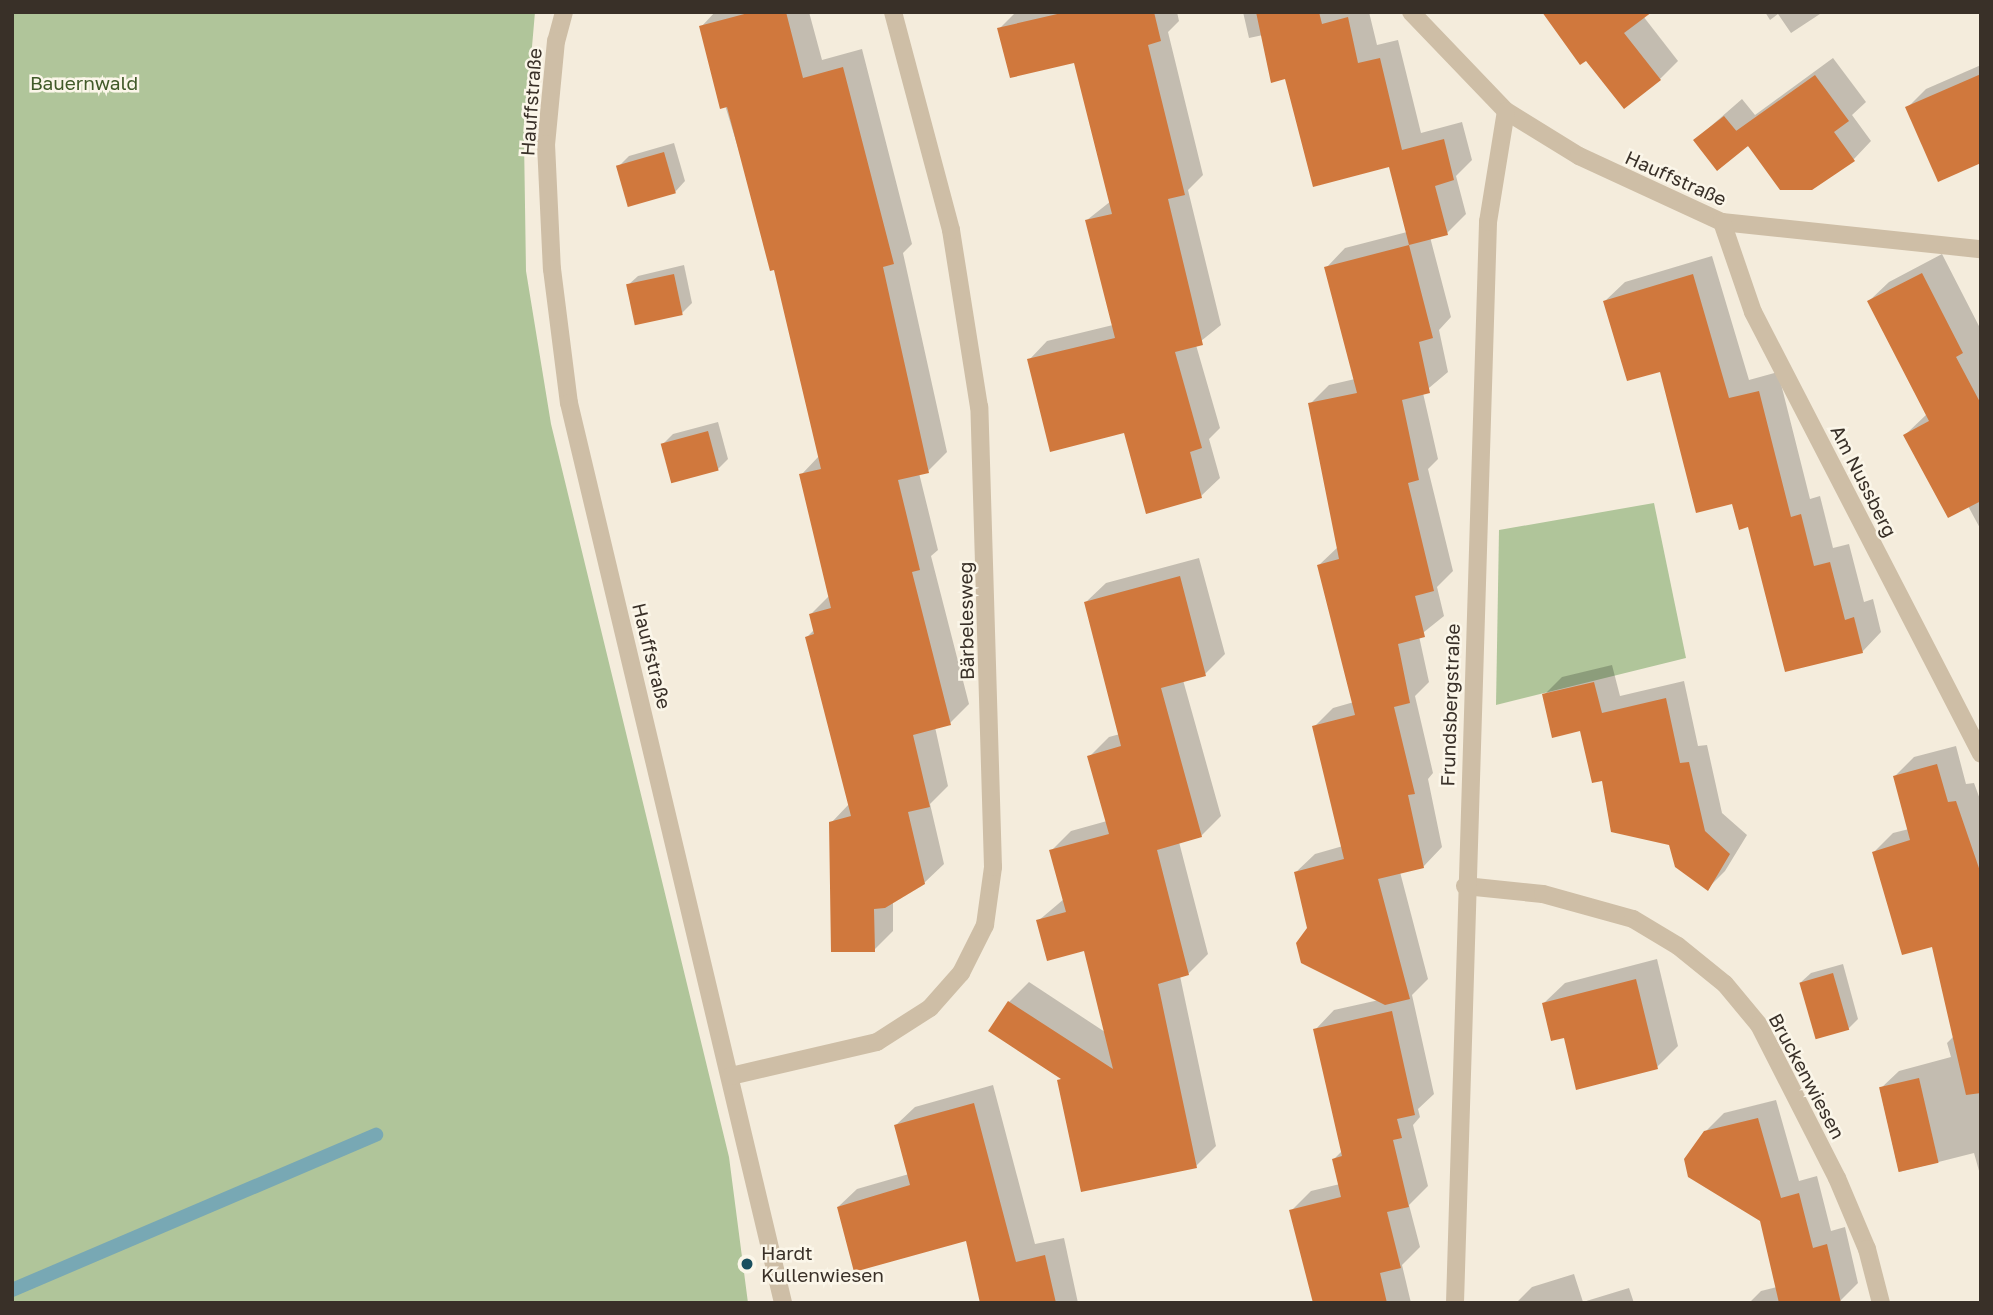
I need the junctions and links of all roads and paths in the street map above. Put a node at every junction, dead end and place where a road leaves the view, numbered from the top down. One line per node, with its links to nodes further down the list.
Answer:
1 (564, 12): 9 (street, Hauffstraße)
2 (893, 12): 9 (street, Bärbelesweg)
3 (1411, 12): 4 (street, Hauffstraße)
4 (1506, 111): 5 (street, Hauffstraße); 8 (street, Frundsbergstraße)
5 (1722, 222): 6 (street, Hauffstraße); 7 (street, Am Nussberg)
6 (1981, 249)
7 (1981, 754)
8 (1465, 886): 11 (street, Frundsbergstraße); 12 (street, Bruckenwiesen)
9 (731, 1076): 10 (street, Hauffstraße)
10 (783, 1303)
11 (1455, 1303)
12 (1881, 1303)

